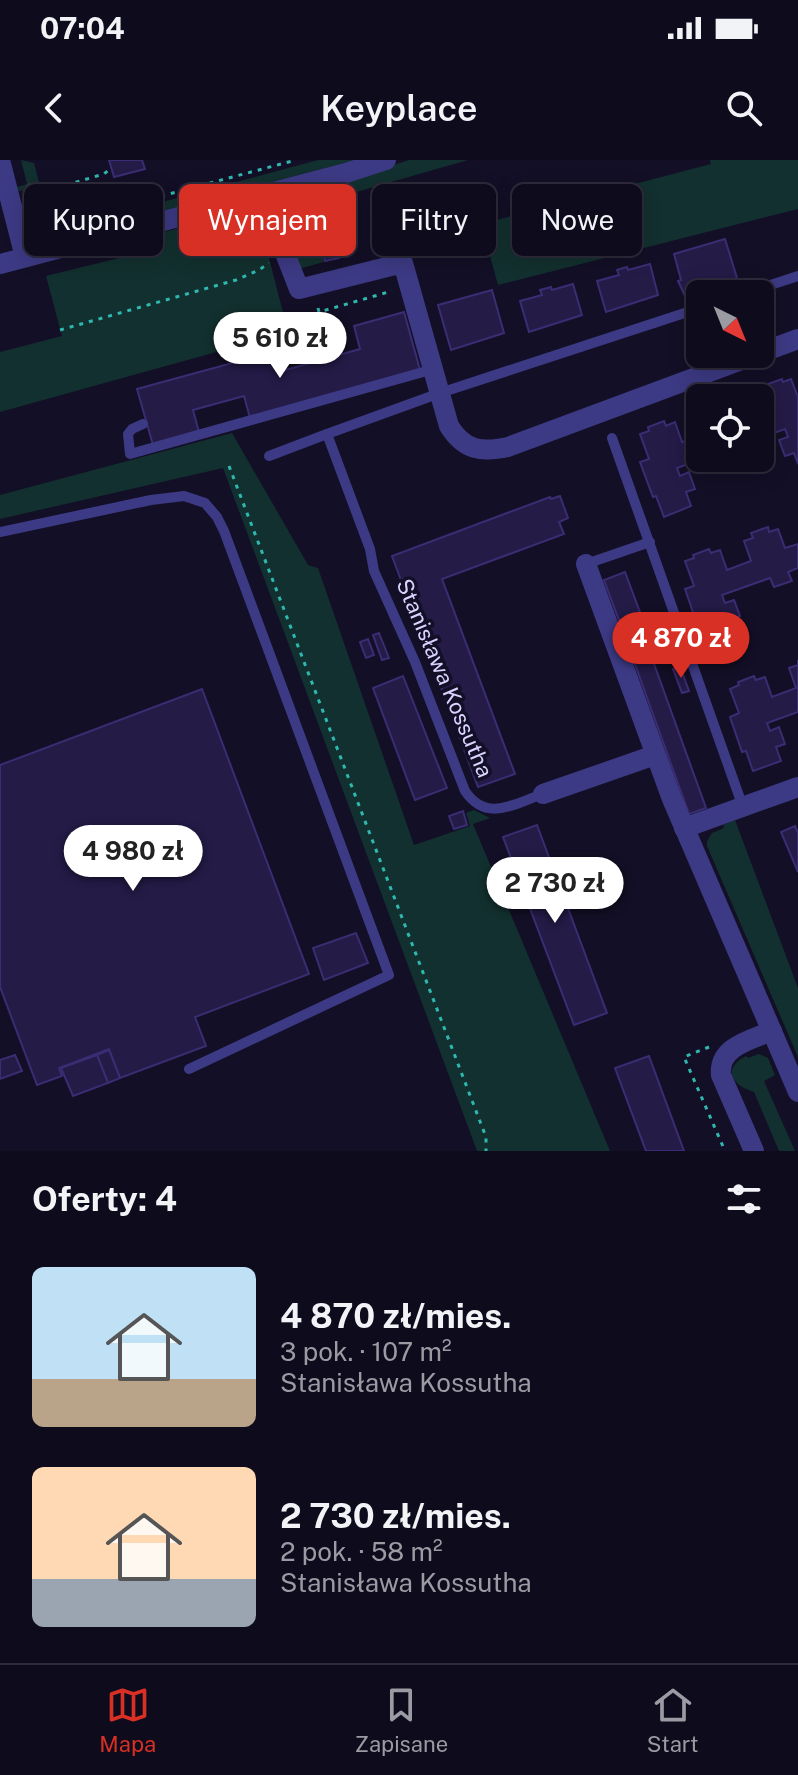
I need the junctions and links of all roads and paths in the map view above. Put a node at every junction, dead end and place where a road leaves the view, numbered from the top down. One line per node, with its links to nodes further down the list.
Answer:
1 (0, 160): 8 (street)
2 (296, 160): 8 (path)
3 (386, 160): 6 (street)
4 (111, 168): 5 (path)
5 (69, 184)
6 (302, 184)
7 (179, 217): 11 (street)
8 (18, 231): 11 (street)
9 (275, 256): 18 (path)
10 (286, 256): 22 (street)
11 (25, 257): 12 (street)
12 (0, 264)
13 (798, 276): 14 (lane)
14 (774, 284)
15 (397, 289): 16 (path)
16 (318, 308)
17 (686, 313): 23 (lane)
18 (60, 330)
19 (798, 339): 20 (street)
20 (774, 348)
21 (721, 368): 23 (street)
22 (434, 369): 23 (street); 24 (lane)
23 (440, 393): 25 (lane)
24 (143, 424)
25 (327, 434): 27 (lane); 34 (lane, Stanisława Kossutha)
26 (612, 438): 30 (lane)
27 (269, 456)
28 (229, 466): 40 (path)
29 (0, 532): 38 (lane)
30 (650, 542): 31 (lane); 35 (lane)
31 (586, 564): 32 (street)
32 (655, 755): 34 (street, Stanisława Kossutha); 36 (street)
33 (798, 787): 35 (street)
34 (543, 794)
35 (743, 807): 36 (street)
36 (684, 828): 37 (street)
37 (772, 1031): 39 (street); 41 (street)
38 (189, 1069)
39 (798, 1092)
40 (486, 1151)
41 (754, 1151)

